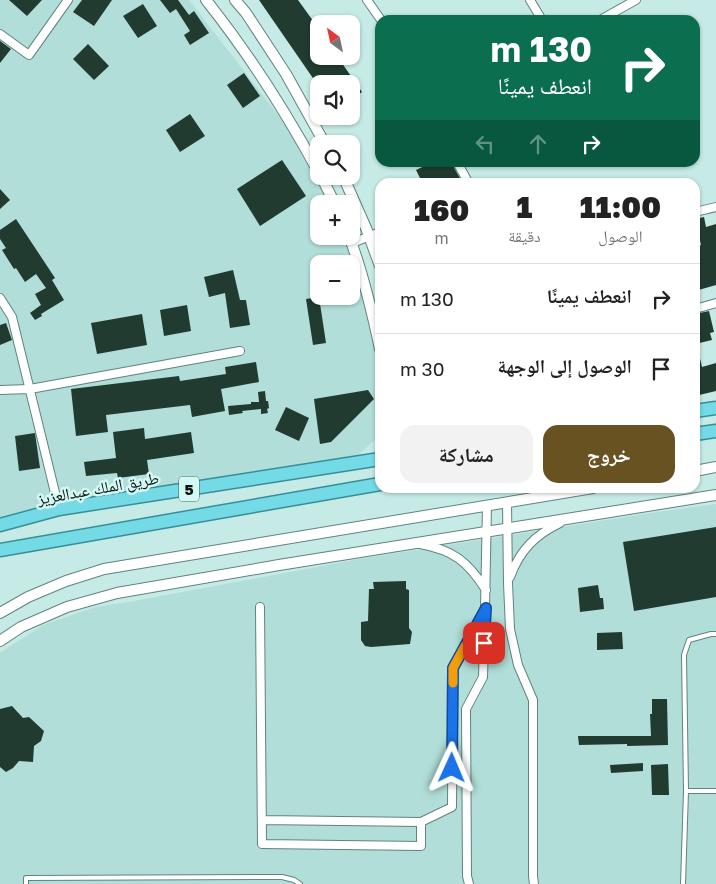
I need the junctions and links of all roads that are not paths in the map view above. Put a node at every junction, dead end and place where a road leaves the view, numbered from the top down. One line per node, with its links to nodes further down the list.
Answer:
1 (68, 0): 11 (street)
2 (206, 0): 13 (main road)
3 (235, 0): 12 (main road)
4 (367, 0): 8 (street)
5 (530, 0): 9 (street)
6 (636, 0): 7 (street)
7 (622, 3): 10 (street)
8 (378, 15)
9 (539, 15)
10 (606, 15)
11 (0, 34)
12 (320, 135)
13 (310, 156)
14 (347, 185): 18 (main road)
15 (716, 207): 16 (street)
16 (700, 211)
17 (375, 234): 18 (street)
18 (369, 236): 19 (street); 21 (main road)
19 (360, 238)
20 (352, 245): 25 (main road)
21 (375, 252)
22 (0, 298): 27 (street)
23 (716, 303): 24 (street)
24 (700, 308)
25 (375, 326)
26 (240, 351): 27 (street)
27 (30, 389): 28 (street); 41 (street)
28 (0, 390)
29 (716, 408): 30 (highway)
30 (700, 410)
31 (716, 431): 32 (highway)
32 (700, 433)
33 (375, 461): 41 (highway, طريق الملك عبدالعزيز / 5)
34 (716, 467): 35 (main road)
35 (700, 470)
36 (375, 485): 47 (highway, 5)
37 (562, 493): 39 (main road)
38 (716, 495): 42 (main road)
39 (507, 502): 40 (main road); 44 (street)
40 (487, 505): 45 (street); 52 (main road)
41 (59, 509): 43 (highway, طريق الملك عبدالعزيز / 5)
42 (567, 519): 44 (main road); 48 (street)
43 (0, 525)
44 (507, 529): 45 (main road); 48 (street)
45 (487, 532): 46 (main road); 49 (street)
46 (415, 543): 49 (street); 54 (main road)
47 (0, 550)
48 (508, 583): 62 (street)
49 (486, 590): 51 (street)
50 (260, 607): 57 (street)
51 (486, 608): 58 (street); 61 (street)
52 (0, 613)
53 (716, 634): 55 (lane)
54 (0, 641)
55 (686, 791): 56 (lane); 63 (lane)
56 (716, 791)
57 (262, 820): 58 (street); 58 (street)
58 (422, 822)
59 (26, 884): 60 (lane)
60 (300, 884)
61 (469, 884)
62 (534, 884)
63 (684, 884)

